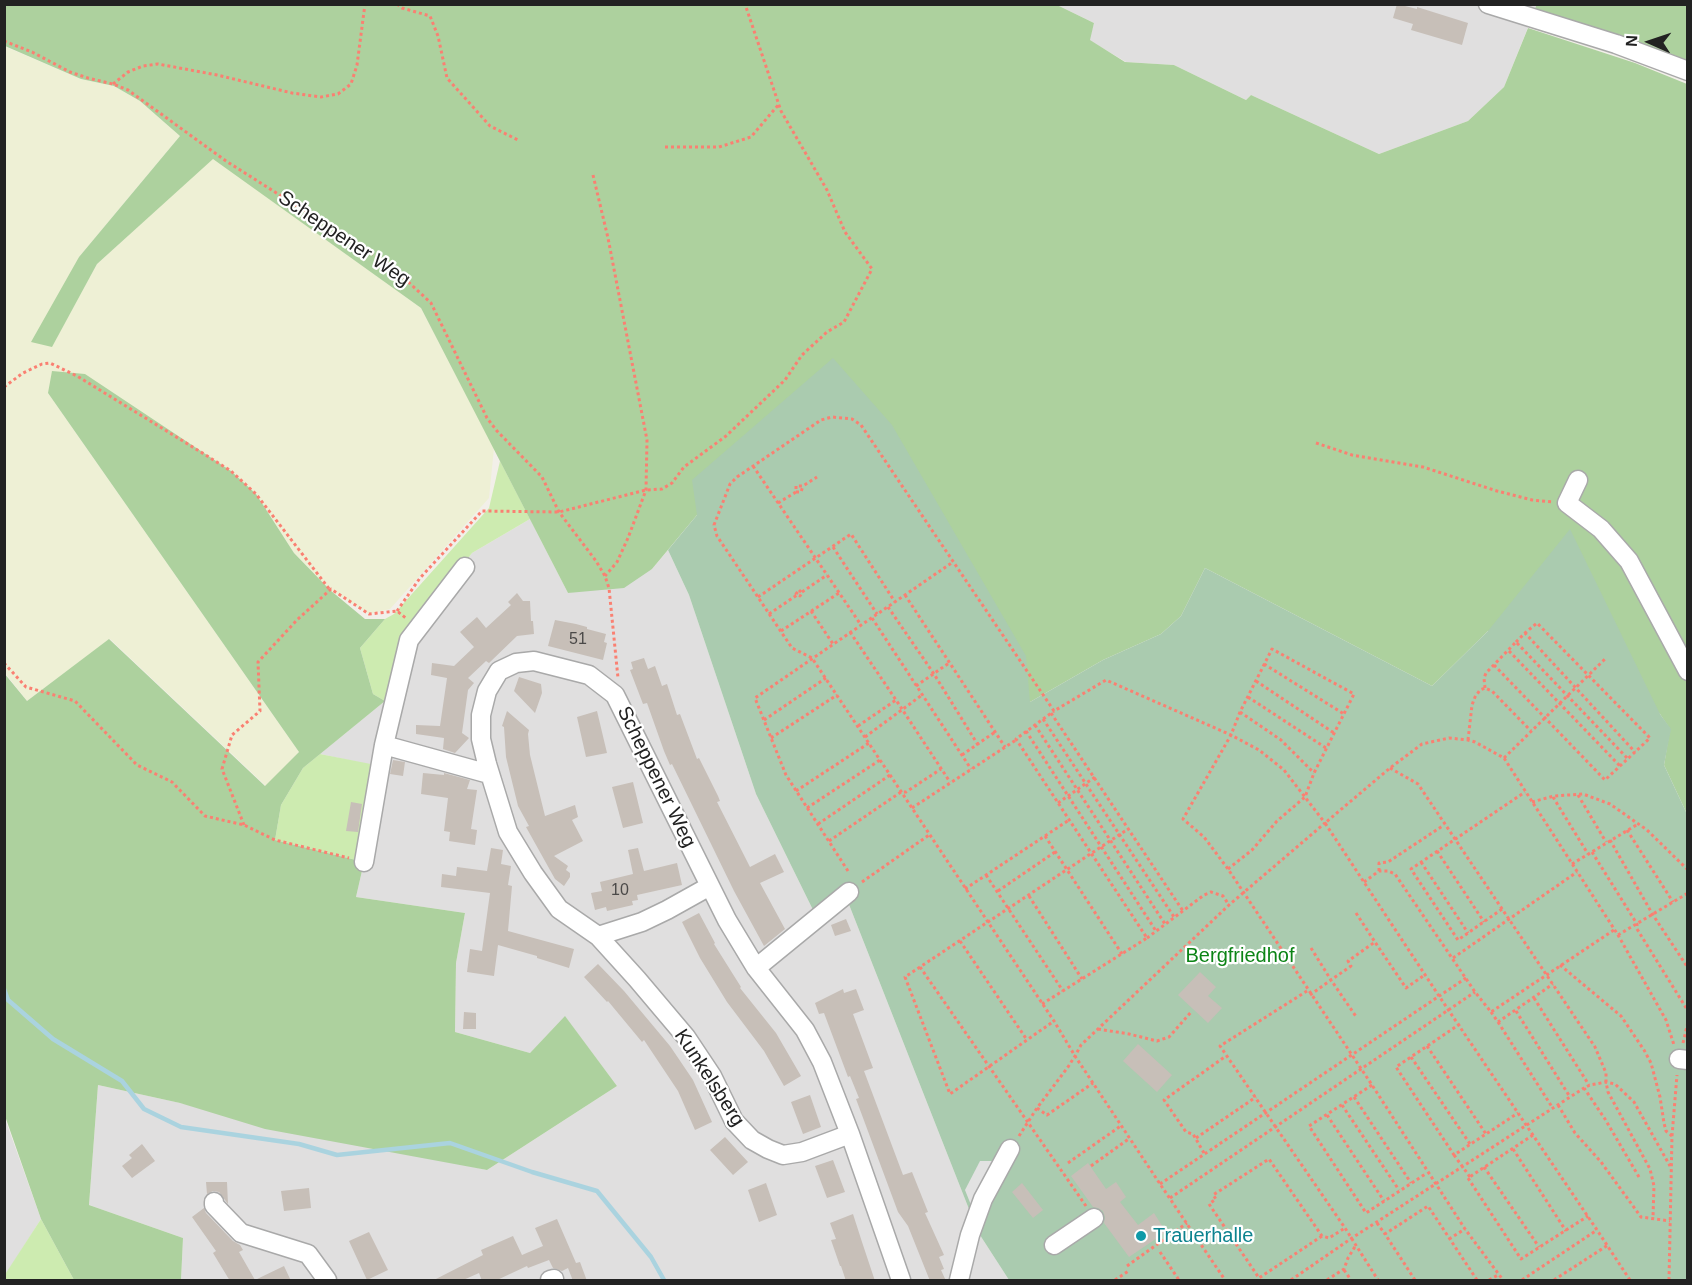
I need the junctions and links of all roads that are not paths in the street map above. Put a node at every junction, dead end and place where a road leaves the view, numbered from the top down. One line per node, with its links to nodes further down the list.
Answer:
1 (1488, 4): 2 (street)
2 (1688, 71)
3 (1578, 480): 5 (street)
4 (465, 567): 7 (street)
5 (1688, 671)
6 (615, 694): 8 (street, Kunkelsberg); 10 (street, Scheppener Weg)
7 (384, 745): 8 (street); 9 (street)
8 (489, 774): 12 (street, Kunkelsberg)
9 (364, 862)
10 (710, 886): 12 (street); 13 (street, Scheppener Weg)
11 (849, 892): 13 (street)
12 (598, 936): 14 (street, Kunkelsberg)
13 (756, 968): 14 (street, Scheppener Weg)
14 (850, 1134): 20 (street, Scheppener Weg)
15 (1010, 1149): 21 (street)
16 (214, 1202): 19 (street)
17 (1094, 1218): 18 (street)
18 (1054, 1245)
19 (327, 1280)
20 (902, 1281)
21 (959, 1281)

